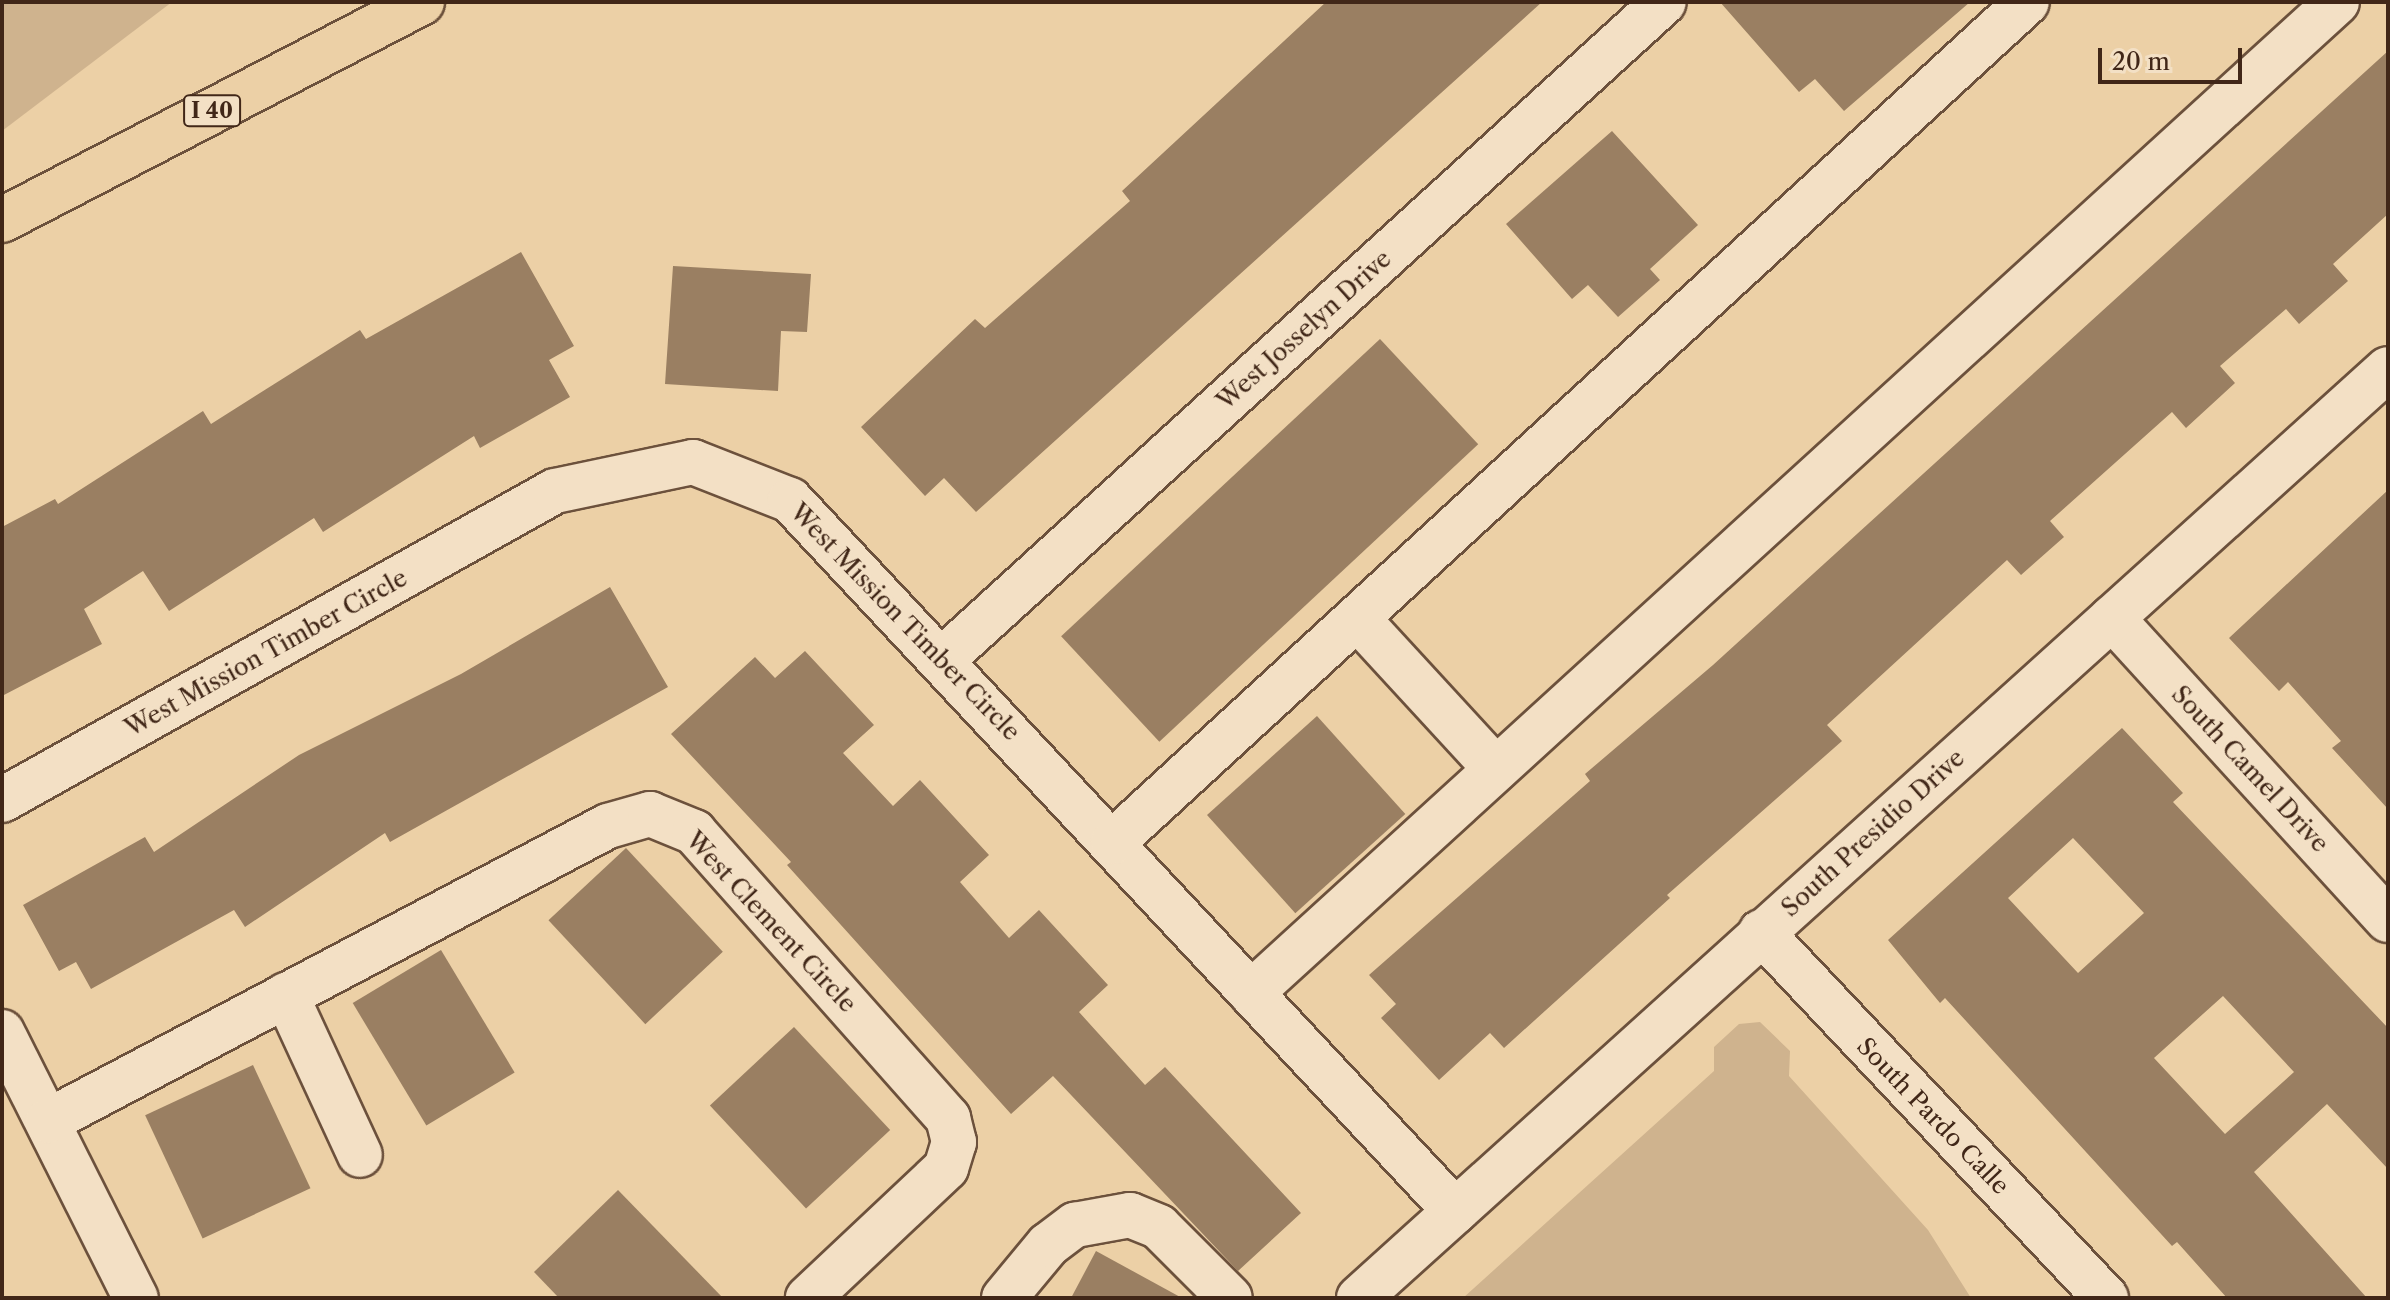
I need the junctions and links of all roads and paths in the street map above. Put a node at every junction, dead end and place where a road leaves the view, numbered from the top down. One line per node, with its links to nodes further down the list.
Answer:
1 (422, 2): 5 (highway, I 40)
2 (1664, 2): 9 (street, West Josselyn Drive)
3 (2027, 2): 7 (street)
4 (2337, 2): 10 (street)
5 (2, 220)
6 (2388, 369): 8 (street, South Presidio Drive)
7 (1357, 618): 10 (street); 12 (street)
8 (2112, 618): 13 (street, South Camel Drive); 14 (street, South Presidio Drive)
9 (943, 659): 11 (street, West Mission Timber Circle); 12 (street, West Mission Timber Circle)
10 (1496, 769): 15 (street)
11 (2, 800)
12 (1113, 842): 15 (street, West Mission Timber Circle)
13 (2388, 920)
14 (1761, 932): 20 (street, South Presidio Drive); 26 (street, South Pardo Calle)
15 (1251, 993): 20 (street, West Mission Timber Circle)
16 (286, 995): 18 (street, West Clement Circle); 19 (street); 22 (street, West Clement Circle)
17 (2, 1032): 18 (street)
18 (48, 1121): 21 (street)
19 (360, 1155)
20 (1455, 1211): 25 (street, South Presidio Drive)
21 (136, 1298)
22 (808, 1298)
23 (1004, 1298): 24 (street)
24 (1230, 1298)
25 (1359, 1298)
26 (2106, 1298)

